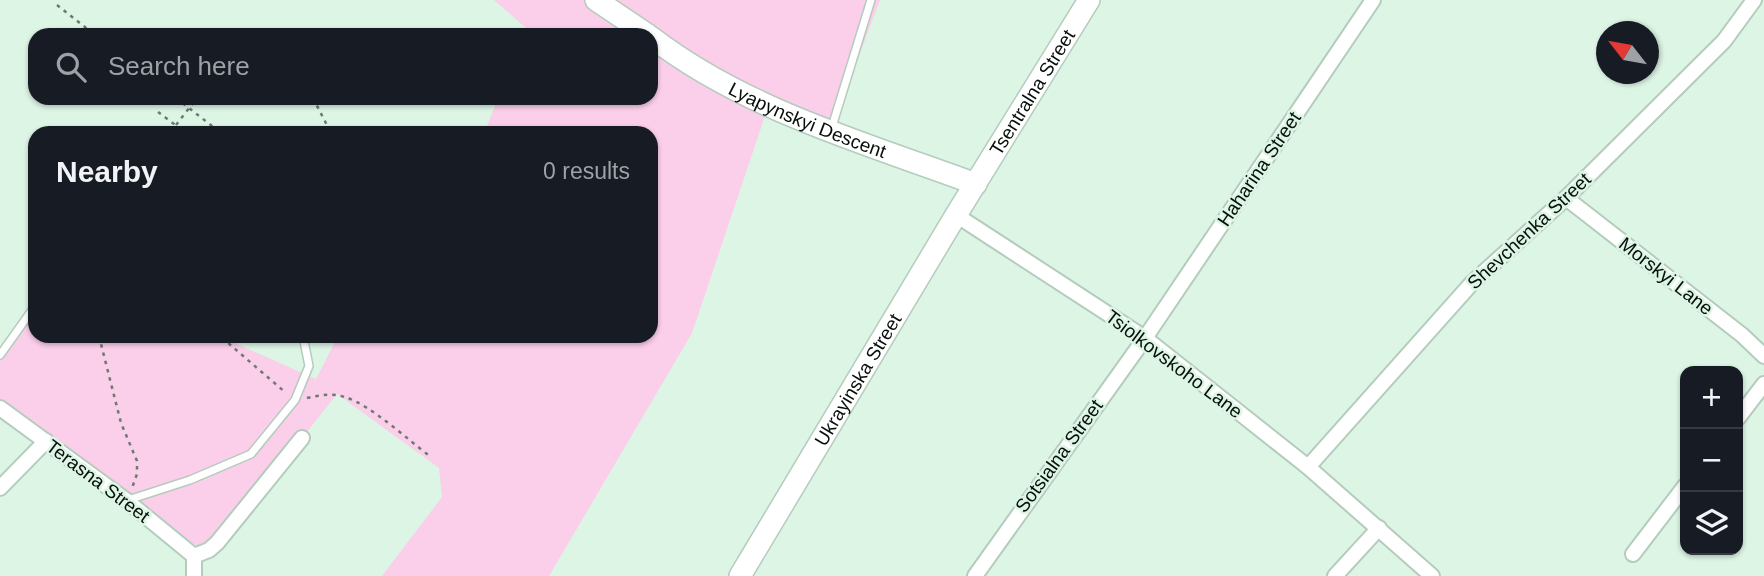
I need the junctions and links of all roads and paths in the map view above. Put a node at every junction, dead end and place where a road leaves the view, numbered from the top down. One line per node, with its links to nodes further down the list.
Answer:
1 (596, 0): 8 (street, Lyapynskyi Descent)
2 (871, 0): 18 (lane)
3 (1089, 0): 19 (street, Tsentralna Street)
4 (1373, 0): 23 (street, Haharina Street)
5 (1754, 0): 20 (street, Shevchenka Street)
6 (57, 5): 7 (path)
7 (86, 28)
8 (637, 28)
9 (658, 42): 18 (street, Lyapynskyi Descent)
10 (185, 105): 13 (path)
11 (191, 105): 13 (path)
12 (317, 105): 17 (path)
13 (189, 108): 15 (path); 16 (path)
14 (158, 111): 15 (path)
15 (176, 125)
16 (211, 126)
17 (327, 126)
18 (831, 131): 19 (street, Lyapynskyi Descent)
19 (975, 184): 21 (street, Ukrayinska Street)
20 (1566, 198): 28 (street, Morskyi Lane); 36 (street, Shevchenka Street)
21 (956, 215): 23 (street, Tsiolkovskoho Lane); 44 (street, Ukrayinska Street)
22 (28, 316): 27 (lane)
23 (1145, 338): 36 (street, Tsiolkovskoho Lane); 45 (street, Sotsialna Street)
24 (101, 343): 39 (path)
25 (228, 343): 30 (path)
26 (304, 343): 30 (lane)
27 (0, 355)
28 (1764, 355)
29 (1764, 384): 32 (street)
30 (295, 400): 35 (path); 39 (lane)
31 (0, 408): 34 (street, Terasna Street)
32 (1743, 411)
33 (302, 438): 42 (street)
34 (46, 441): 37 (street); 39 (street, Terasna Street)
35 (431, 457)
36 (1308, 467): 40 (street, Tsiolkovskoho Lane)
37 (0, 488)
38 (1680, 492): 41 (street)
39 (127, 501): 42 (street, Terasna Street)
40 (1379, 528): 46 (street); 47 (street, Tsiolkovskoho Lane)
41 (1633, 554)
42 (194, 556): 43 (street)
43 (194, 576)
44 (740, 576)
45 (975, 576)
46 (1335, 576)
47 (1432, 576)

